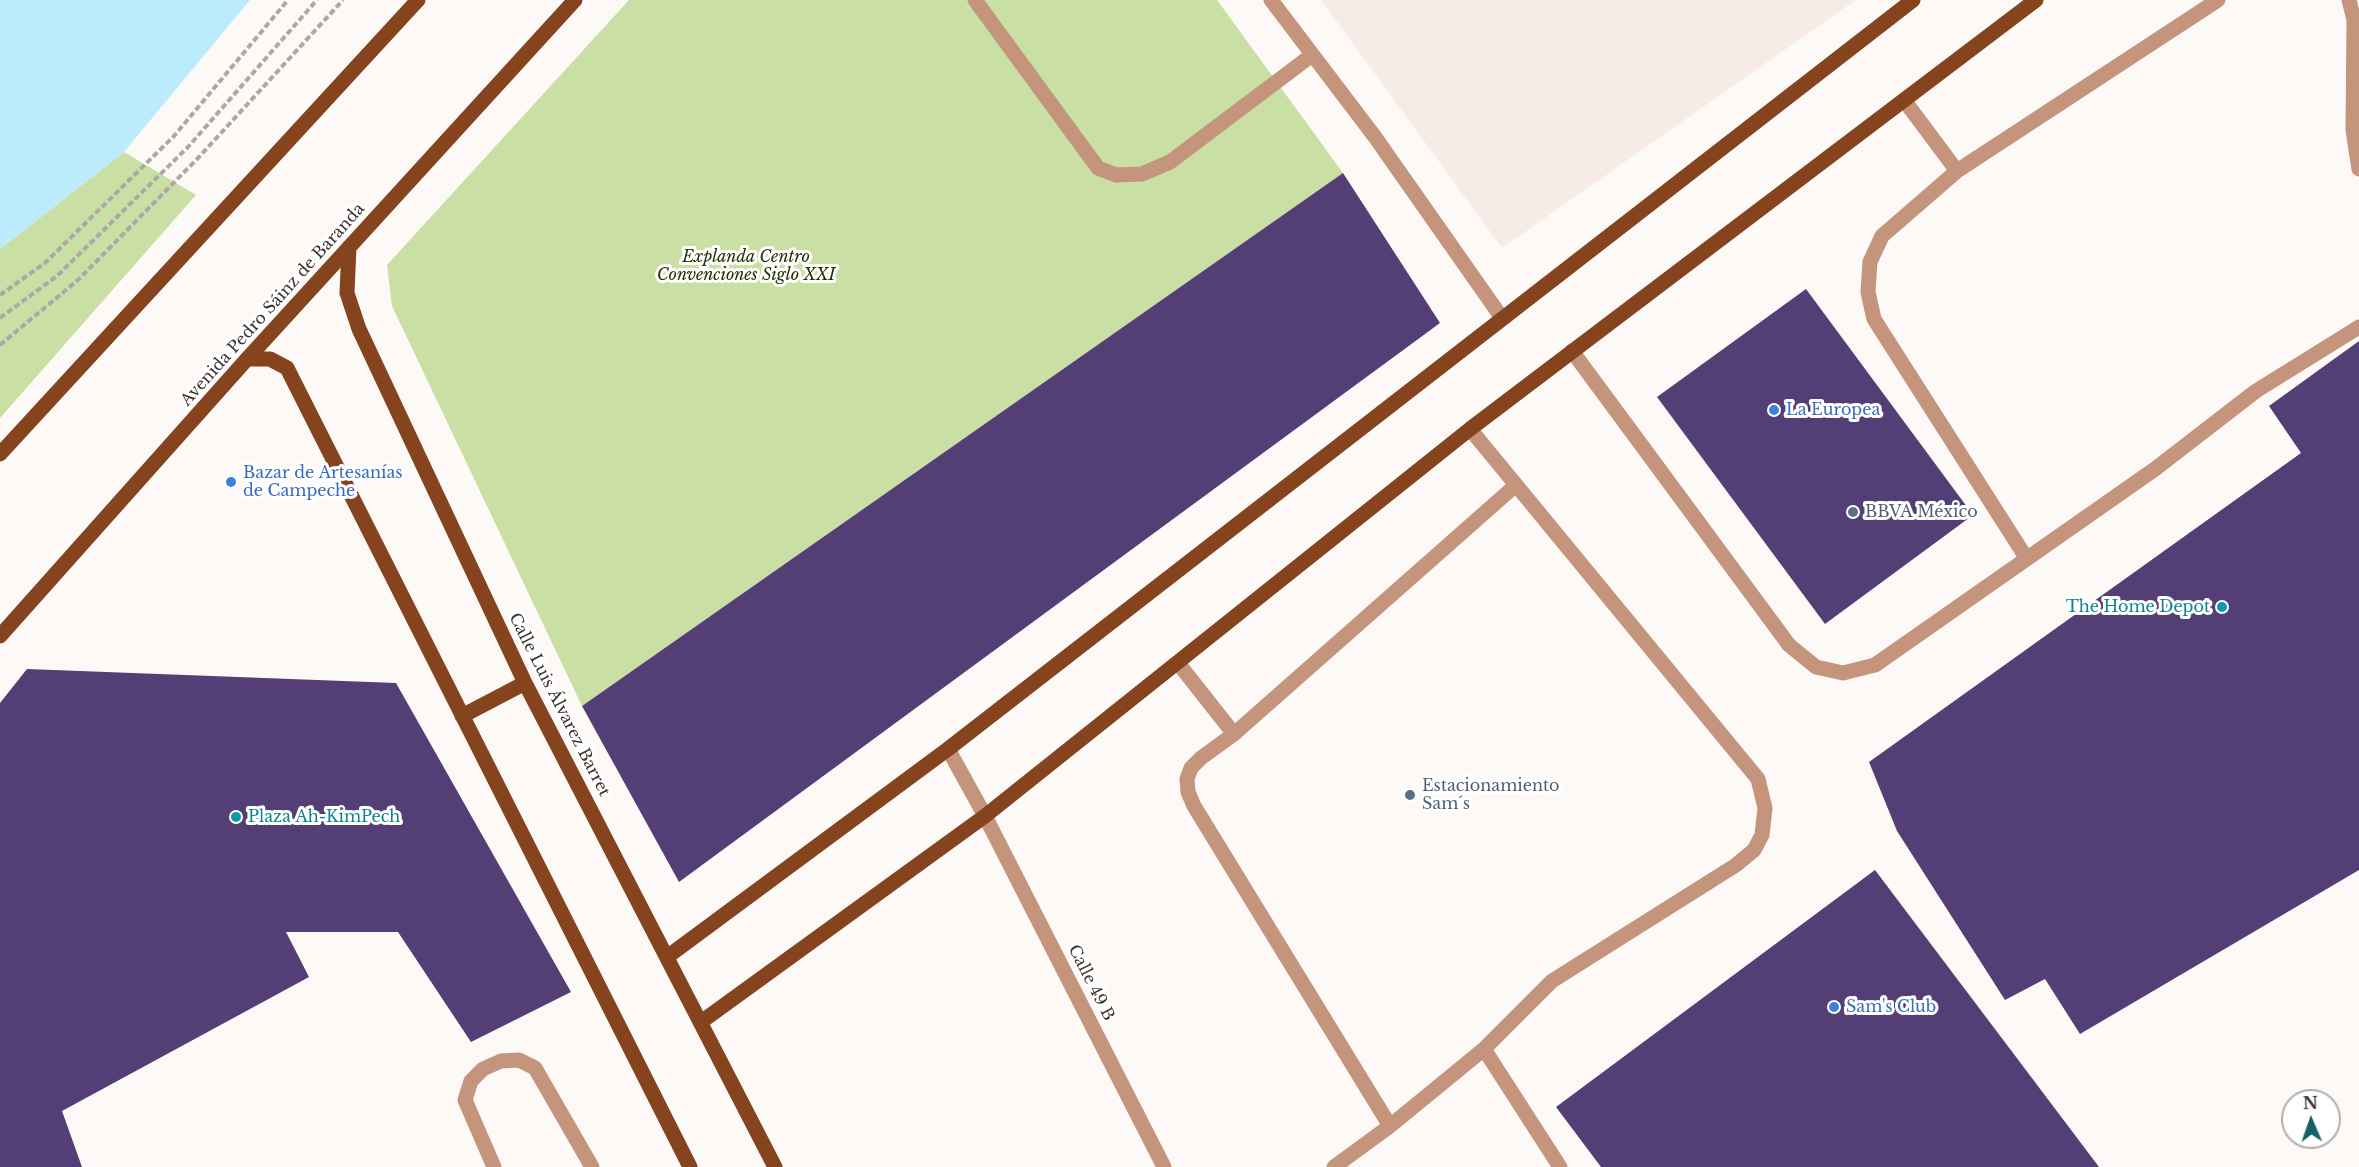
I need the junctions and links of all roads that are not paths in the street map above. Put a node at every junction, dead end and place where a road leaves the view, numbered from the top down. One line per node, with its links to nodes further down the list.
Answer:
1 (418, 0): 19 (main road)
2 (575, 0): 13 (main road, Avenida Pedro Sáinz de Baranda)
3 (975, 0): 9 (street)
4 (1271, 0): 9 (street)
5 (1913, 0): 14 (main road)
6 (2036, 0): 10 (main road)
7 (2218, 0): 12 (street)
8 (2349, 0): 11 (street)
9 (1312, 55): 14 (street)
10 (1904, 100): 12 (street); 16 (main road)
11 (2359, 169)
12 (1957, 171): 21 (street)
13 (349, 248): 17 (main road, Avenida Pedro Sáinz de Baranda); 24 (main road, Calle Luis Álvarez Barret)
14 (1502, 318): 27 (main road)
15 (2359, 327): 21 (street)
16 (1572, 351): 18 (main road); 21 (street)
17 (247, 359): 22 (main road, Avenida Pedro Sáinz de Baranda); 25 (main road)
18 (1470, 429): 20 (street); 23 (main road)
19 (0, 454)
20 (1516, 485): 26 (street); 31 (street)
21 (2027, 559)
22 (0, 636)
23 (1178, 663): 26 (street); 28 (main road)
24 (525, 683): 25 (main road); 29 (main road, Calle Luis Álvarez Barret)
25 (462, 716): 35 (main road)
26 (1234, 734): 32 (street)
27 (948, 749): 28 (street, Calle 49 B); 29 (main road)
28 (986, 816): 30 (main road); 37 (street, Calle 49 B)
29 (668, 957): 30 (main road, Calle Luis Álvarez Barret)
30 (701, 1022): 36 (main road, Calle Luis Álvarez Barret)
31 (1484, 1049): 32 (street); 39 (street)
32 (1390, 1126): 38 (street)
33 (494, 1167): 34 (street)
34 (592, 1167)
35 (690, 1167)
36 (775, 1167)
37 (1164, 1167)
38 (1334, 1167)
39 (1560, 1167)

